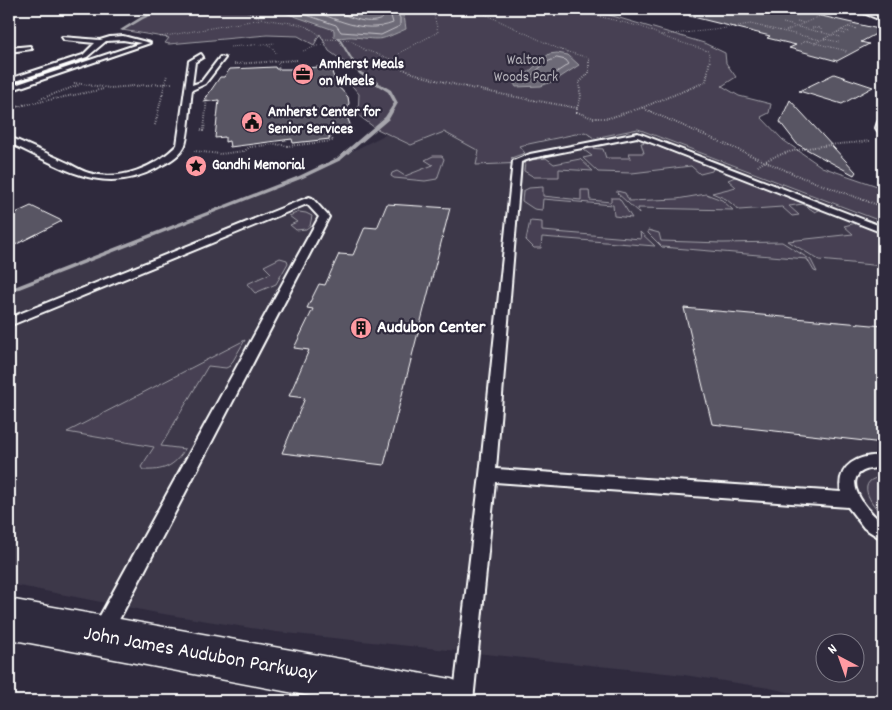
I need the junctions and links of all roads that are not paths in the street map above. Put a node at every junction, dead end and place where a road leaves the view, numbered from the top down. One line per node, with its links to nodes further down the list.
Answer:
1 (858, 9): 2 (street)
2 (883, 18)
3 (64, 38): 4 (lane)
4 (101, 42): 9 (lane); 10 (lane)
5 (30, 48): 6 (lane)
6 (9, 50)
7 (200, 56): 11 (lane)
8 (222, 58): 11 (lane)
9 (9, 81)
10 (9, 89)
11 (188, 89): 12 (lane)
12 (9, 140)
13 (883, 230): 16 (lane)
14 (9, 322): 20 (lane)
15 (883, 462): 17 (lane)
16 (488, 475): 17 (lane); 22 (lane)
17 (852, 500): 18 (lane)
18 (883, 532)
19 (9, 619): 20 (main road, John James Audubon Parkway)
20 (99, 637): 21 (main road, John James Audubon Parkway)
21 (451, 701)
22 (462, 701)

